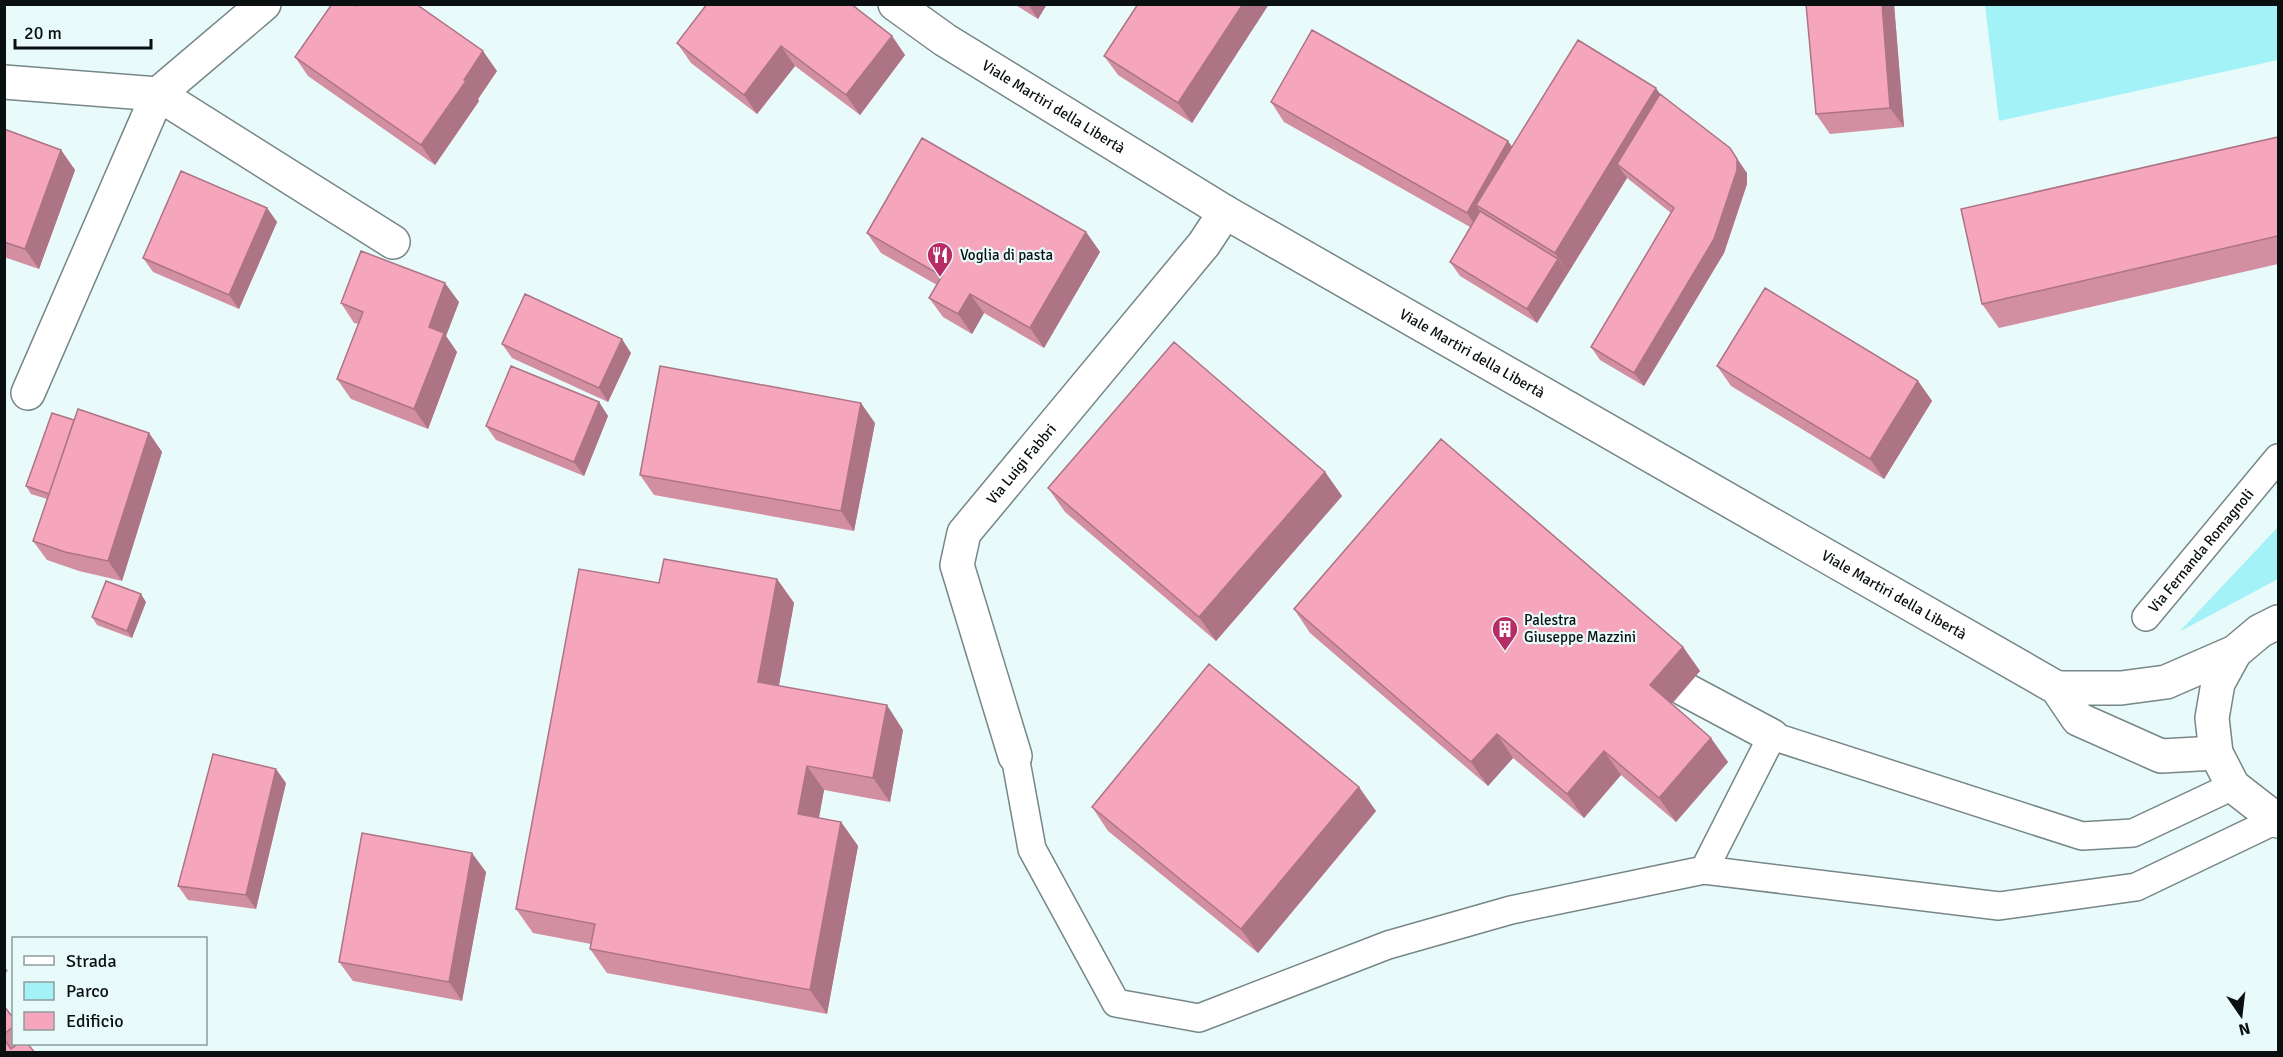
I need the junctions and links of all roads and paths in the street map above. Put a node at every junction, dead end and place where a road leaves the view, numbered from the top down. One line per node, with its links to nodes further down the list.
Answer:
1 (264, 4): 4 (main road)
2 (896, 4): 5 (main road, Viale Martiri della Libertà)
3 (4, 82): 4 (main road)
4 (158, 94): 6 (main road); 7 (main road)
5 (1225, 212): 12 (main road, Viale Martiri della Libertà); 16 (main road, Via Luigi Fabbri)
6 (393, 242)
7 (28, 393)
8 (2278, 458): 9 (lane, Via Fernanda Romagnoli)
9 (2146, 617)
10 (2278, 622): 11 (main road, Viale Martiri della Libertà)
11 (2235, 652): 12 (main road, Viale Martiri della Libertà); 15 (main road, Viale Martiri della Libertà)
12 (2056, 688): 15 (main road, Viale Martiri della Libertà)
13 (1684, 689): 14 (main road)
14 (1772, 736): 17 (lane); 19 (lane)
15 (2216, 753): 17 (main road, Viale Martiri della Libertà)
16 (1015, 756): 19 (lane)
17 (2233, 786): 18 (main road, Viale Martiri della Libertà)
18 (2277, 820): 19 (lane)
19 (1704, 870)

